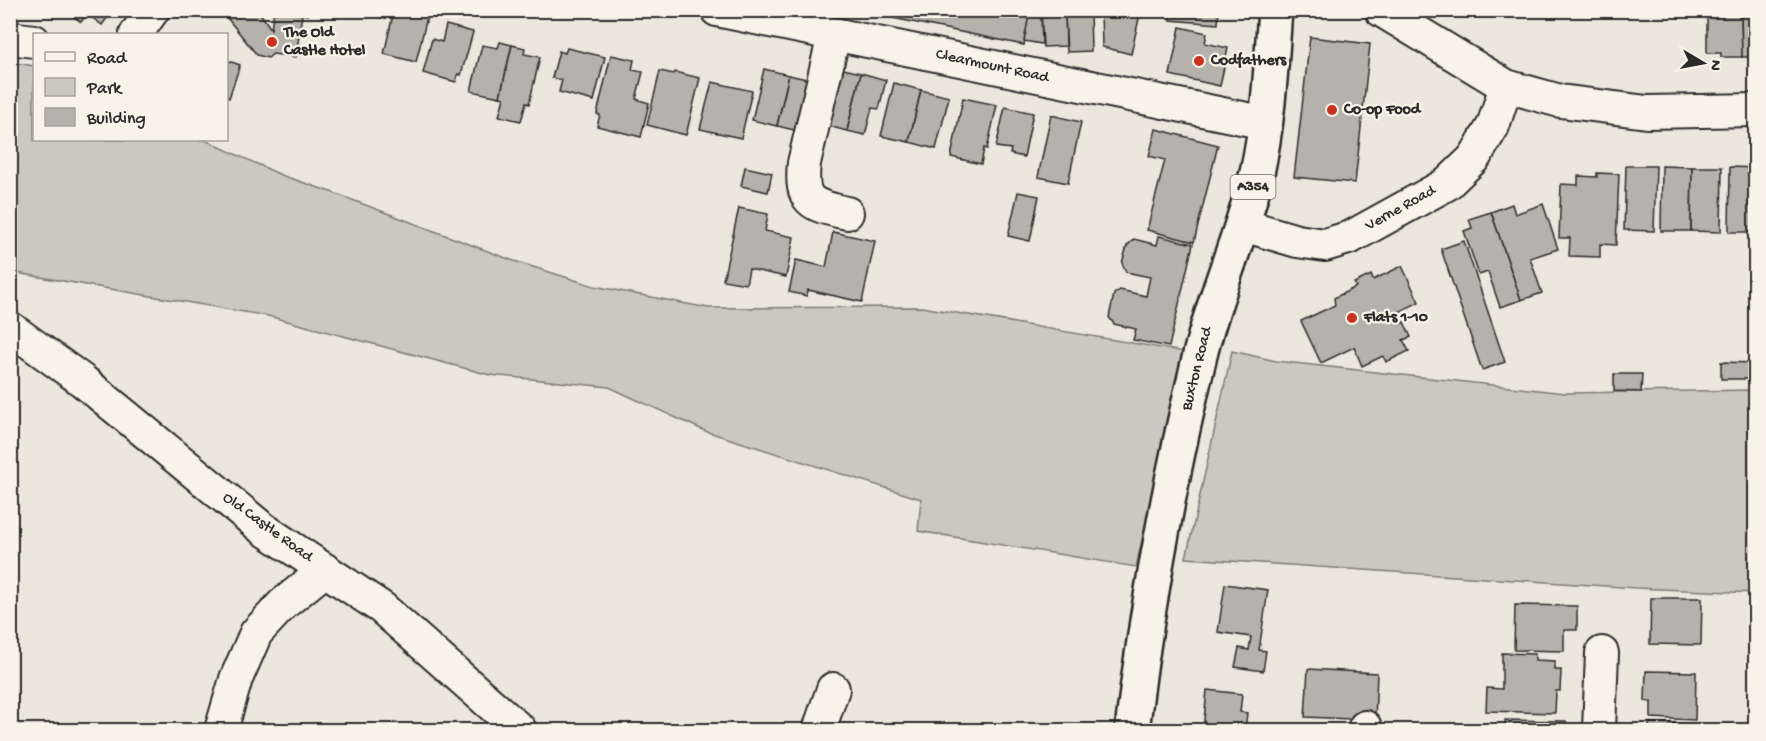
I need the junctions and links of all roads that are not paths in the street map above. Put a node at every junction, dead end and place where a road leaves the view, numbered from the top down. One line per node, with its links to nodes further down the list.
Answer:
1 (153, 10): 5 (street)
2 (717, 10): 6 (street, Clearmount Road)
3 (1275, 10): 11 (highway, Buxton Road / A354)
4 (1381, 10): 9 (street)
5 (137, 33)
6 (834, 35): 11 (street, Clearmount Road); 12 (street)
7 (10, 38): 8 (street)
8 (33, 41)
9 (1506, 86): 10 (street); 13 (street, Verne Road)
10 (1755, 110)
11 (1266, 123): 13 (highway, Buxton Road / A354)
12 (847, 213)
13 (1243, 225): 21 (highway, Buxton Road / A354)
14 (10, 328): 15 (street, Old Castle Road)
15 (325, 570): 18 (street); 19 (street, Old Castle Road)
16 (1602, 653): 22 (street)
17 (833, 689): 20 (street)
18 (220, 730)
19 (520, 730)
20 (819, 730)
21 (1132, 730)
22 (1599, 730)

